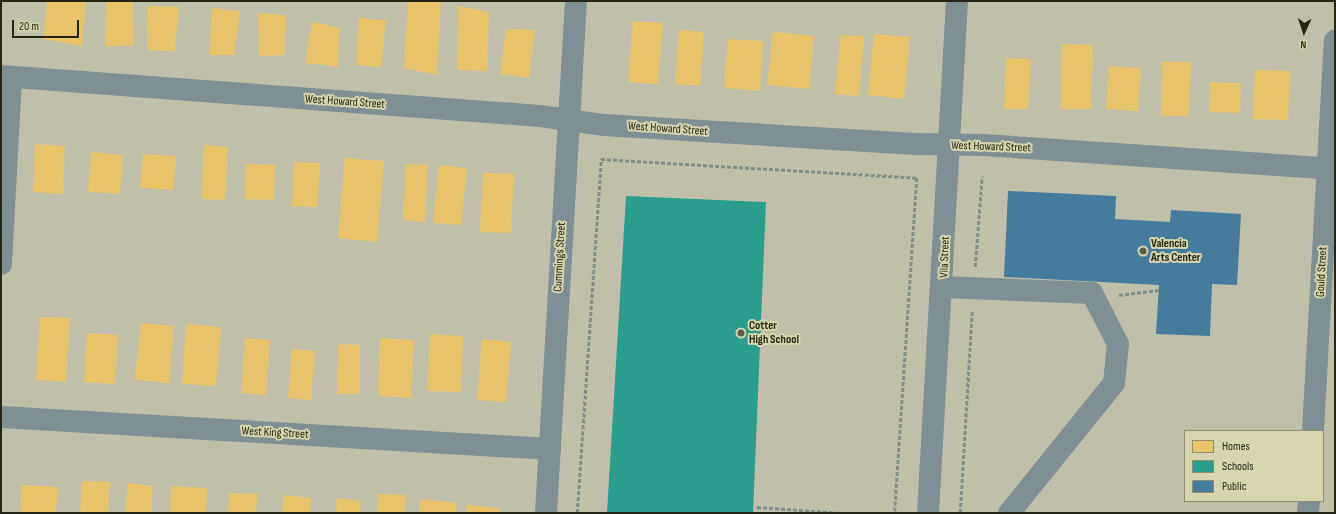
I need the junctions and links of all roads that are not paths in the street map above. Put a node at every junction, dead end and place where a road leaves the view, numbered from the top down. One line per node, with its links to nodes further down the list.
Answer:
1 (576, 1): 5 (street, Cummings Street)
2 (957, 1): 6 (street, Vila Street)
3 (1335, 41): 7 (street, Gould Street)
4 (6, 77): 5 (street, West Howard Street); 8 (street)
5 (569, 120): 6 (street, West Howard Street); 12 (street, Cummings Street)
6 (950, 145): 7 (street, West Howard Street); 9 (street, Vila Street)
7 (1332, 169): 11 (street, Gould Street)
8 (1, 264)
9 (944, 287): 15 (street, Vila Street); 16 (street)
10 (1, 417): 12 (street, West King Street)
11 (1313, 430)
12 (550, 448): 14 (street, Cummings Street)
13 (1309, 502): 17 (street)
14 (546, 513)
15 (928, 513)
16 (1009, 513)
17 (1308, 513)

